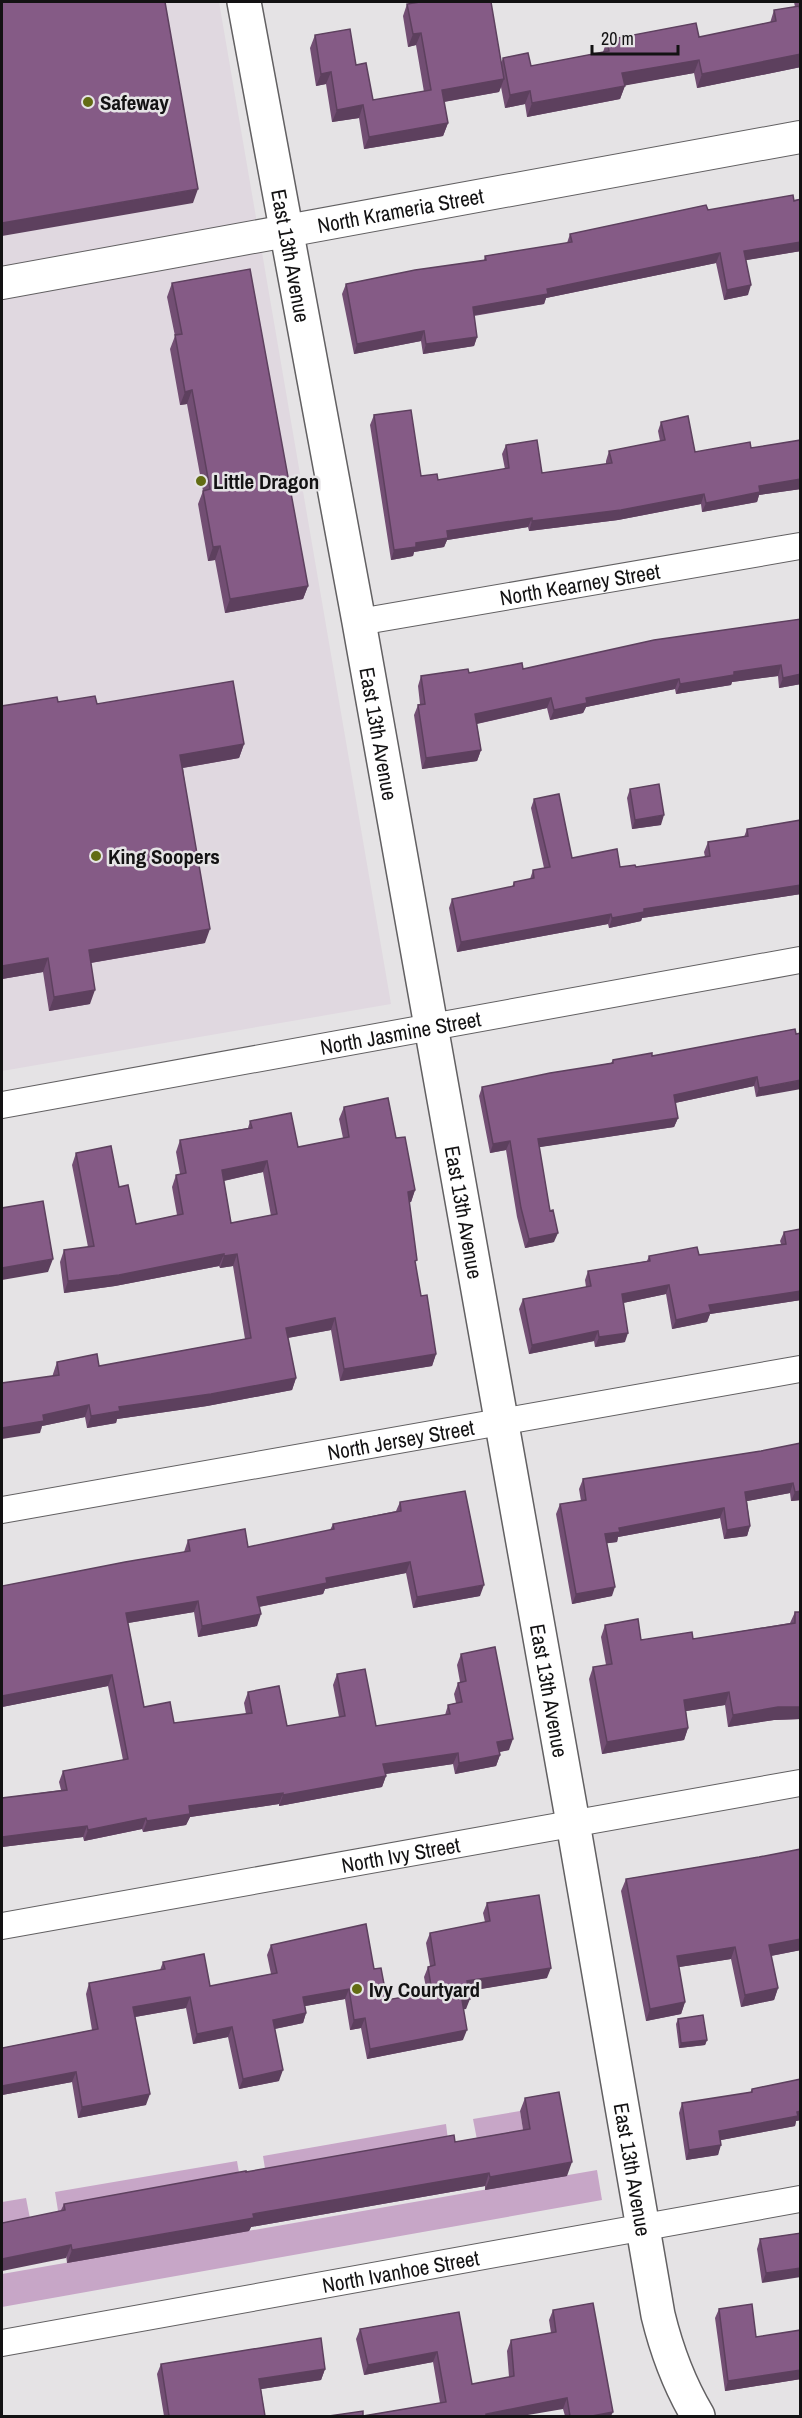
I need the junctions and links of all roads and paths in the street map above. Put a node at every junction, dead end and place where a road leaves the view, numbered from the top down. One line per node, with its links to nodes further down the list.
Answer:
1 (244, 2): 3 (main road, East 13th Avenue)
2 (801, 137): 3 (street, North Krameria Street)
3 (286, 231): 4 (street, North Krameria Street); 6 (main road, East 13th Avenue)
4 (2, 283)
5 (801, 546): 6 (street, North Kearney Street)
6 (359, 622): 8 (main road, East 13th Avenue)
7 (801, 960): 8 (street, North Jasmine Street)
8 (430, 1026): 9 (street, North Jasmine Street); 11 (main road, East 13th Avenue)
9 (2, 1105)
10 (801, 1369): 11 (street, North Jersey Street)
11 (500, 1422): 12 (street, North Jersey Street); 14 (main road, East 13th Avenue)
12 (2, 1510)
13 (801, 1784): 14 (street, North Ivy Street)
14 (573, 1823): 15 (street, North Ivy Street); 17 (main road, East 13th Avenue)
15 (2, 1926)
16 (801, 2199): 17 (street, North Ivanhoe Street)
17 (644, 2226): 18 (street, North Ivanhoe Street); 19 (main road, East 13th Avenue)
18 (2, 2343)
19 (699, 2416)

